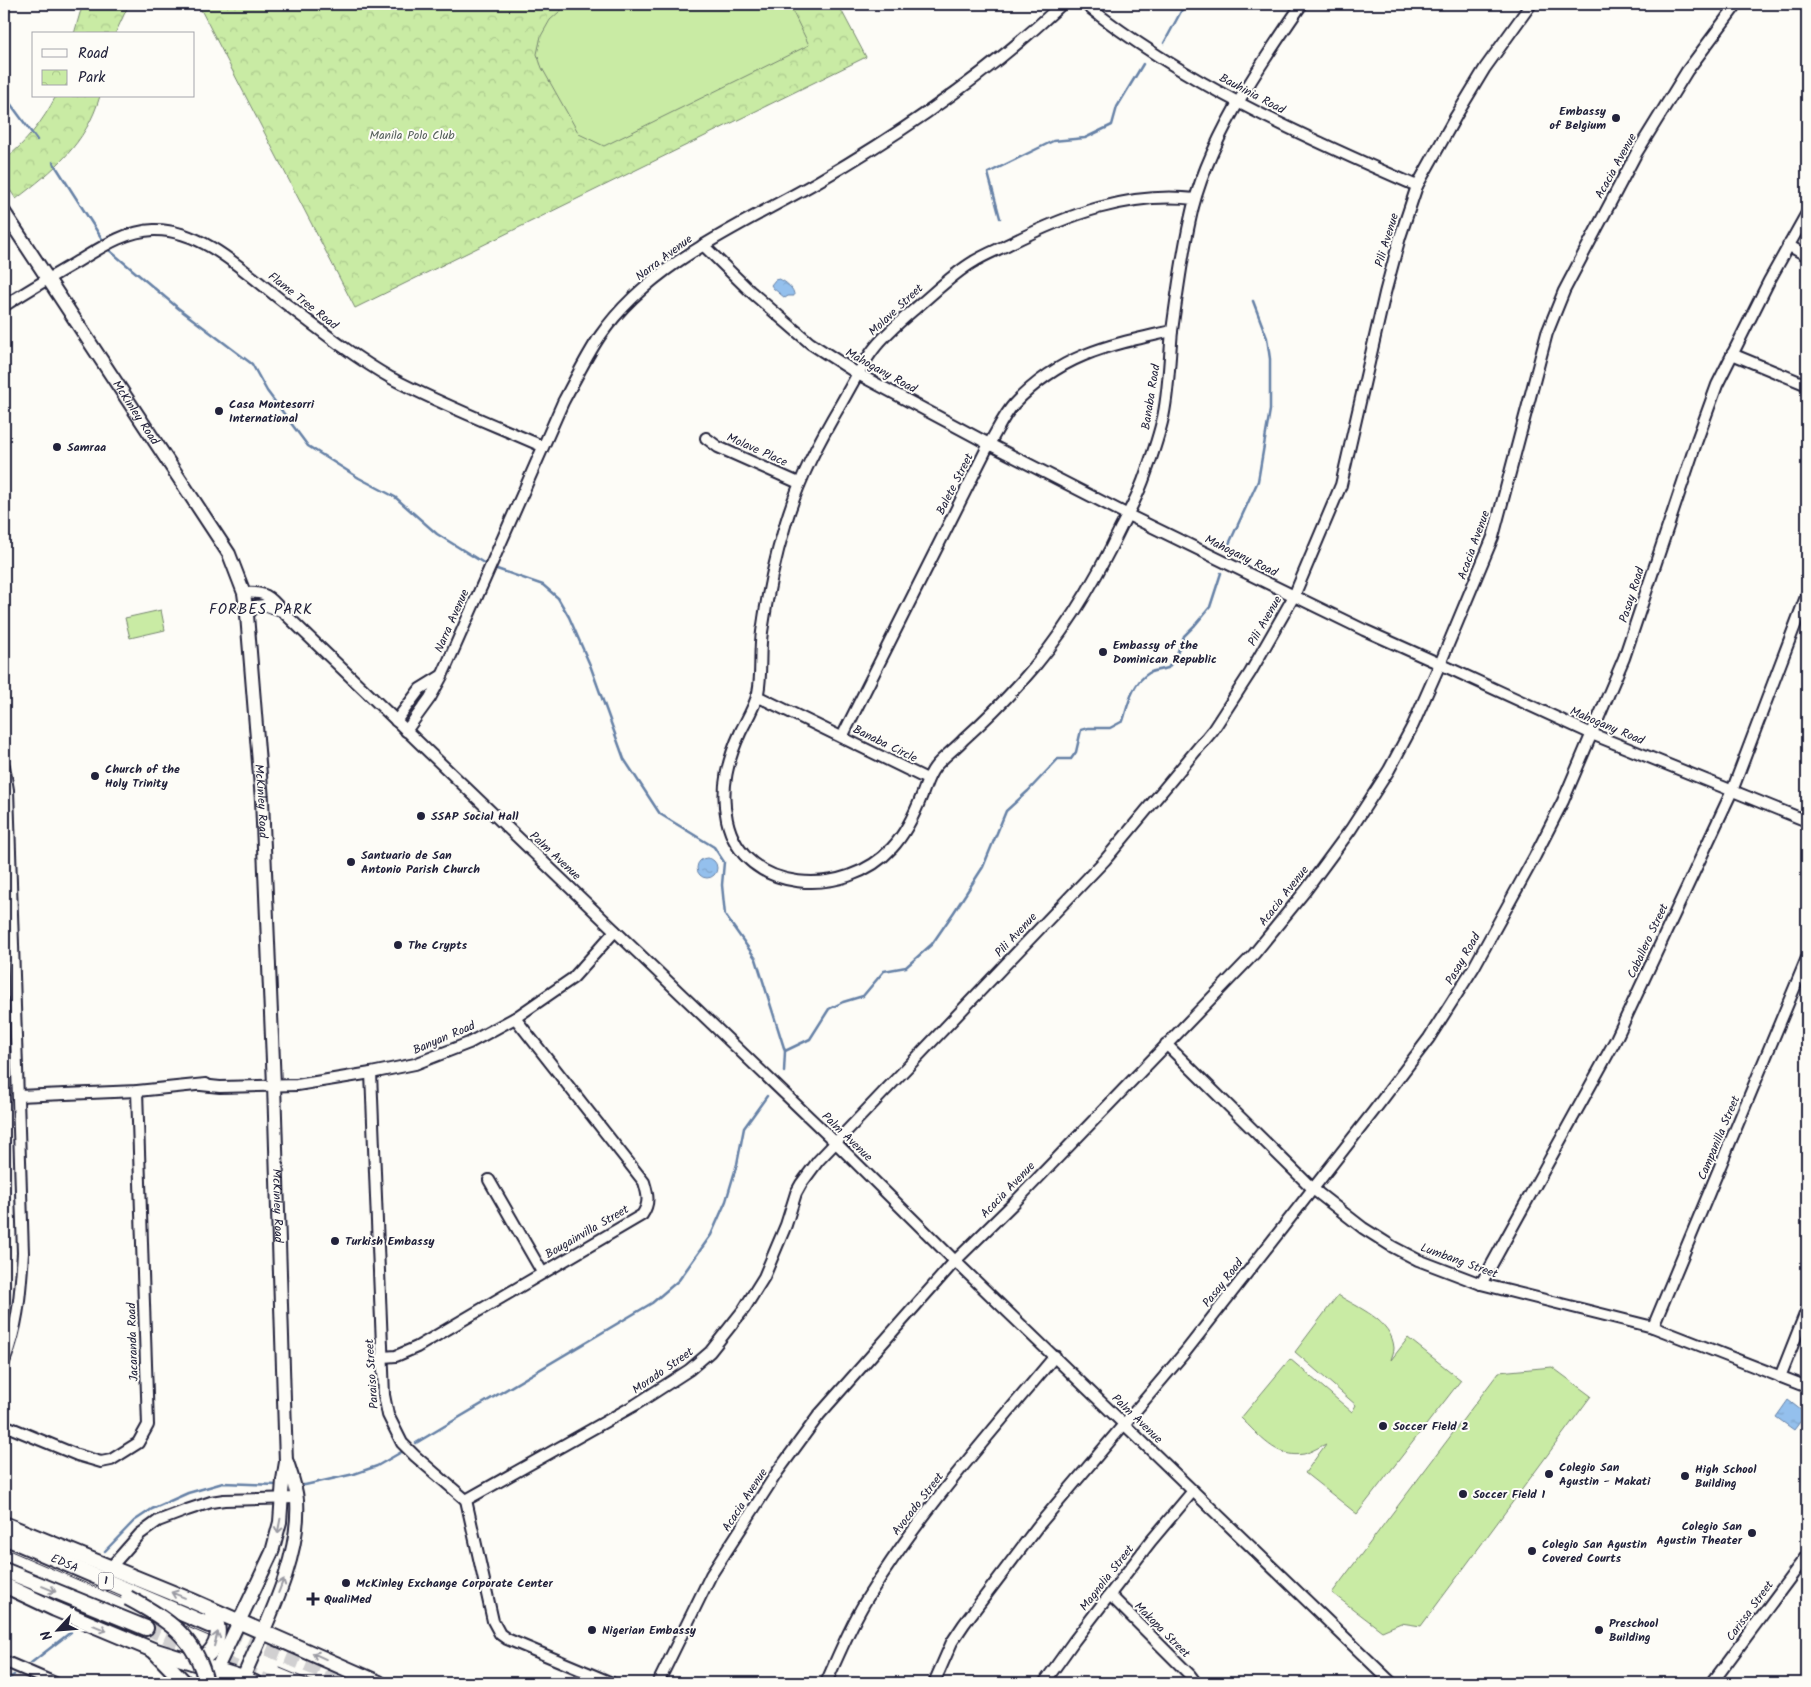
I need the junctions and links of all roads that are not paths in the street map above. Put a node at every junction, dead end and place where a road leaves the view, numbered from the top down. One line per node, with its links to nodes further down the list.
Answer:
1 (1062, 4): 11 (street, Narra Avenue)
2 (1085, 4): 6 (street, Bauhinia Road)
3 (1302, 4): 6 (street, Banaba Road)
4 (1531, 4): 7 (street, Pili Avenue)
5 (1737, 4): 30 (street, Acacia Avenue)
6 (1239, 102): 7 (street, Bauhinia Road); 8 (street, Banaba Road)
7 (1417, 186): 27 (street, Pili Avenue)
8 (1195, 198): 16 (street, Banaba Road); 18 (street, Molave Street)
9 (4, 212): 14 (main road, McKinley Road)
10 (1807, 213): 12 (street, Pasay Road)
11 (703, 245): 18 (street, Mahogany Road); 22 (street, Narra Avenue)
12 (1788, 245): 13 (street); 17 (street, Pasay Road)
13 (1807, 256)
14 (48, 278): 15 (street, Flame Tree Road); 22 (street, Flame Tree Road); 25 (main road, McKinley Road)
15 (4, 306)
16 (1172, 330): 21 (street, Balete Street); 24 (street, Banaba Road)
17 (1732, 354): 19 (street); 35 (street, Pasay Road)
18 (858, 374): 21 (street, Mahogany Road); 23 (street, Molave Street)
19 (1807, 385)
20 (706, 438): 23 (street, Molave Place)
21 (990, 444): 24 (street, Mahogany Road); 36 (street, Balete Street)
22 (542, 446): 31 (street, Narra Avenue)
23 (799, 482): 32 (street, Molave Street)
24 (1128, 514): 27 (street, Mahogany Road); 38 (street, Banaba Road)
25 (244, 593): 28 (street, Palm Avenue); 29 (main road, McKinley Road)
26 (1807, 594): 39 (street, Caballero Street)
27 (1294, 596): 30 (street, Mahogany Road); 49 (street, Pili Avenue)
28 (282, 611): 29 (street); 33 (street, Palm Avenue)
29 (247, 616): 46 (main road, McKinley Road)
30 (1440, 664): 35 (street, Mahogany Road); 44 (street, Acacia Avenue)
31 (442, 676): 33 (street); 34 (street, Narra Avenue)
32 (757, 696): 36 (street, Banaba Circle); 38 (street)
33 (396, 721): 34 (street, Palm Avenue)
34 (406, 731): 41 (street, Palm Avenue)
35 (1592, 734): 39 (street, Mahogany Road); 51 (street, Pasay Road)
36 (842, 737): 38 (street, Banaba Circle)
37 (4, 766): 48 (street)
38 (927, 779)
39 (1732, 791): 40 (street, Mahogany Road); 54 (street, Caballero Street)
40 (1807, 821)
41 (615, 931): 43 (street, Banyan Road); 49 (street, Palm Avenue)
42 (1807, 958): 56 (street, Campanilla Street)
43 (514, 1018): 45 (street, Banyan Road); 53 (street, Bougainvilla Street)
44 (1166, 1044): 51 (street, Lumbang Street); 52 (street, Acacia Avenue)
45 (371, 1074): 46 (street, Banyan Road); 58 (street, Paraiso Street)
46 (274, 1085): 47 (street, Banyan Road); 64 (main road, McKinley Road)
47 (138, 1091): 48 (street, Banyan Road); 63 (street, Jacaranda Road)
48 (18, 1096): 59 (street)
49 (836, 1143): 52 (street, Palm Avenue); 68 (street, Morado Street)
50 (489, 1180): 53 (street)
51 (1313, 1189): 54 (street, Lumbang Street); 62 (street, Pasay Road)
52 (955, 1261): 57 (street, Palm Avenue); 93 (street, Acacia Avenue)
53 (542, 1272): 58 (street, Bougainvilla Street)
54 (1481, 1284): 56 (street, Lumbang Street)
55 (1807, 1309): 60 (street)
56 (1653, 1327): 60 (street, Lumbang Street)
57 (1055, 1356): 62 (street, Palm Avenue); 94 (street, Avocado Street)
58 (383, 1357): 68 (street, Paraiso Street)
59 (4, 1362)
60 (1780, 1377): 61 (street, Lumbang Street)
61 (1807, 1387)
62 (1125, 1424): 65 (street, Palm Avenue); 95 (street, Pasay Road)
63 (4, 1425)
64 (286, 1462): 66 (main road, McKinley Road); 67 (main road, McKinley Road)
65 (1194, 1491): 76 (street, Magnolia Street); 87 (street, Palm Avenue)
66 (283, 1498): 67 (street); 73 (street); 78 (main road, McKinley Road, one-way to 78)
67 (297, 1498): 81 (main road, McKinley Road, one-way to 67)
68 (466, 1500): 92 (street)
69 (4, 1524): 73 (highway, 1)
70 (4, 1537): 79 (highway, EDSA / 1)
71 (4, 1544): 90 (highway, bridge)
72 (1807, 1554): 98 (street, Carissa Street)
73 (110, 1568): 77 (highway, 1, one-way to 73)
74 (4, 1570): 80 (highway, 1, one-way to 80)
75 (4, 1585): 82 (highway, one-way to 82)
76 (1110, 1595): 96 (street, Magnolia Street); 97 (street, Makopa Street)
77 (207, 1608): 78 (highway, 1); 84 (highway, one-way to 77)
78 (238, 1623): 81 (highway, 1); 85 (main road, McKinley Road)
79 (209, 1625)
80 (146, 1628)
81 (263, 1632): 86 (main road, McKinley Road); 91 (highway, 1, one-way to 81)
82 (153, 1650): 84 (highway); 89 (highway)
83 (4, 1661): 88 (street)
84 (193, 1662): 85 (highway)
85 (216, 1669): 86 (highway); 90 (main road, McKinley Road)
86 (246, 1681)
87 (1388, 1682)
88 (55, 1683)
89 (185, 1683)
90 (208, 1683)
91 (379, 1683)
92 (612, 1683)
93 (658, 1683)
94 (826, 1683)
95 (934, 1683)
96 (1044, 1683)
97 (1196, 1683)
98 (1712, 1683)

